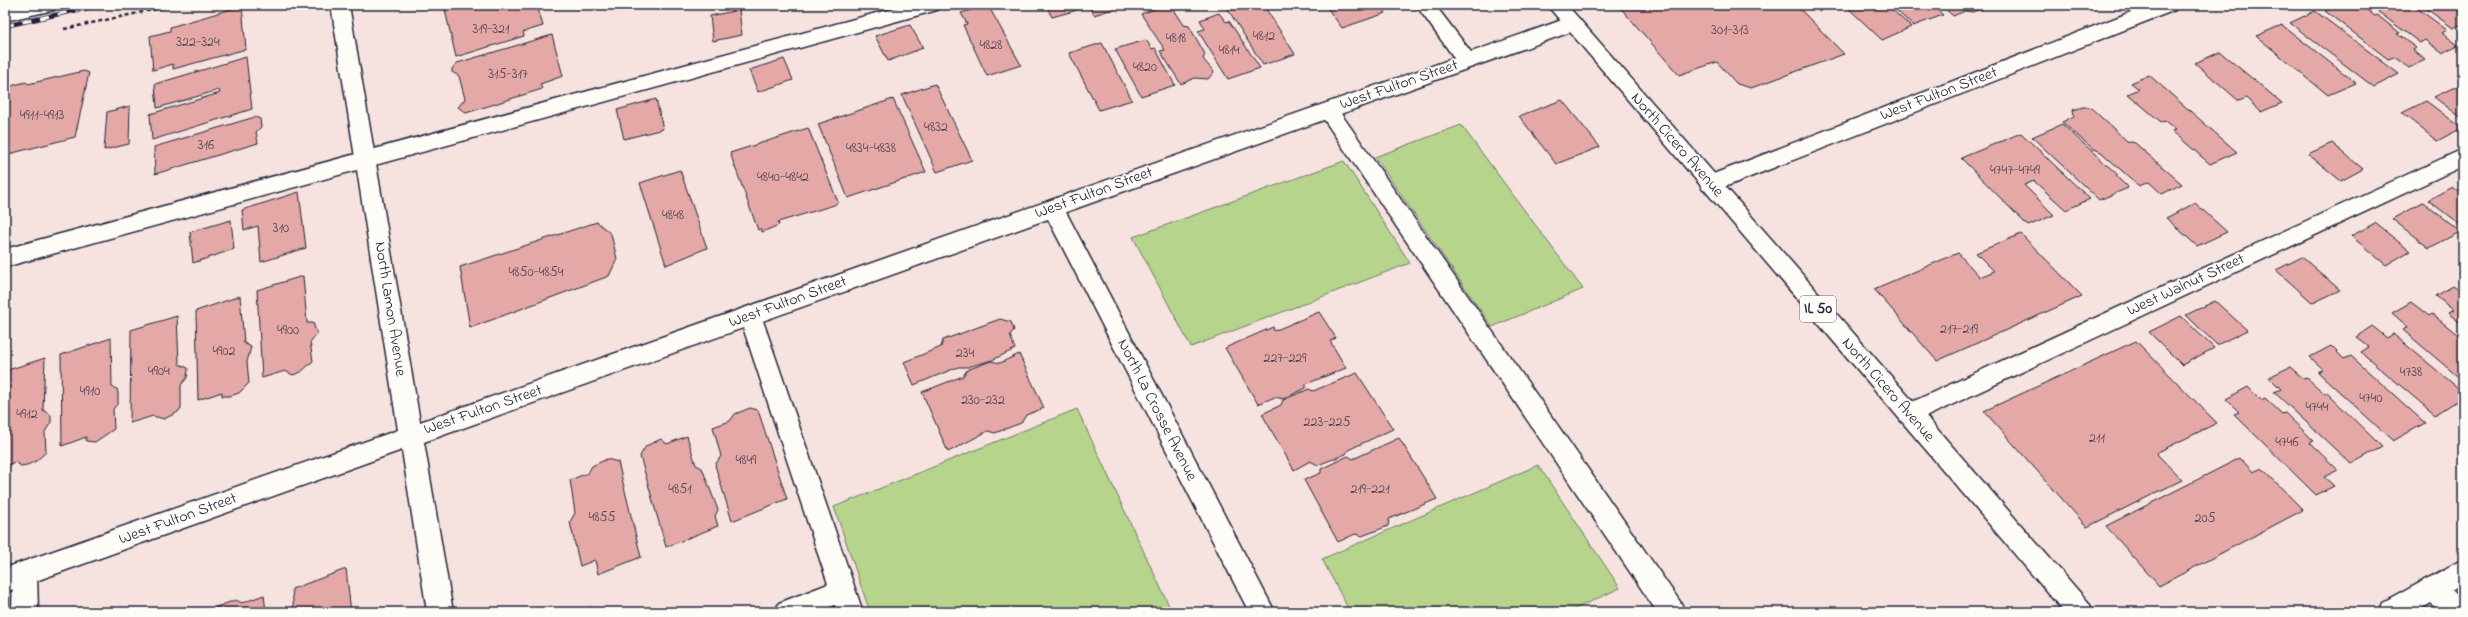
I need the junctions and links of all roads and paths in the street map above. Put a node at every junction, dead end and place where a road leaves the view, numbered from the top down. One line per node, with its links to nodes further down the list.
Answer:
1 (47, 5): 8 (street)
2 (175, 5): 10 (path)
3 (340, 5): 14 (street, North Lamon Avenue)
4 (930, 5): 14 (street)
5 (1425, 5): 11 (street)
6 (1556, 5): 9 (street, North Cicero Avenue / IL 50)
7 (2168, 5): 15 (street, West Fulton Street)
8 (5, 14)
9 (1572, 24): 11 (street, West Fulton Street); 15 (street, North Cicero Avenue / IL 50)
10 (59, 30)
11 (1467, 61): 12 (street, West Fulton Street)
12 (1328, 110): 16 (street, West Fulton Street); 29 (street)
13 (2463, 156): 19 (street, West Walnut Street)
14 (365, 159): 17 (street); 20 (street, North Lamon Avenue)
15 (1710, 184): 19 (street, North Cicero Avenue / IL 50)
16 (1053, 208): 18 (street, West Fulton Street); 28 (street, North La Crosse Avenue)
17 (5, 258)
18 (750, 315): 20 (street, West Fulton Street); 24 (street)
19 (1909, 414): 30 (street, North Cicero Avenue / IL 50)
20 (411, 435): 22 (street, West Fulton Street); 26 (street, North Lamon Avenue)
21 (2463, 571): 23 (street)
22 (15, 577): 25 (street)
23 (2433, 588): 31 (street); 32 (street)
24 (847, 601): 27 (street)
25 (25, 612)
26 (440, 612)
27 (788, 612)
28 (1262, 612)
29 (1672, 612)
30 (2080, 612)
31 (2392, 612)
32 (2457, 612)

